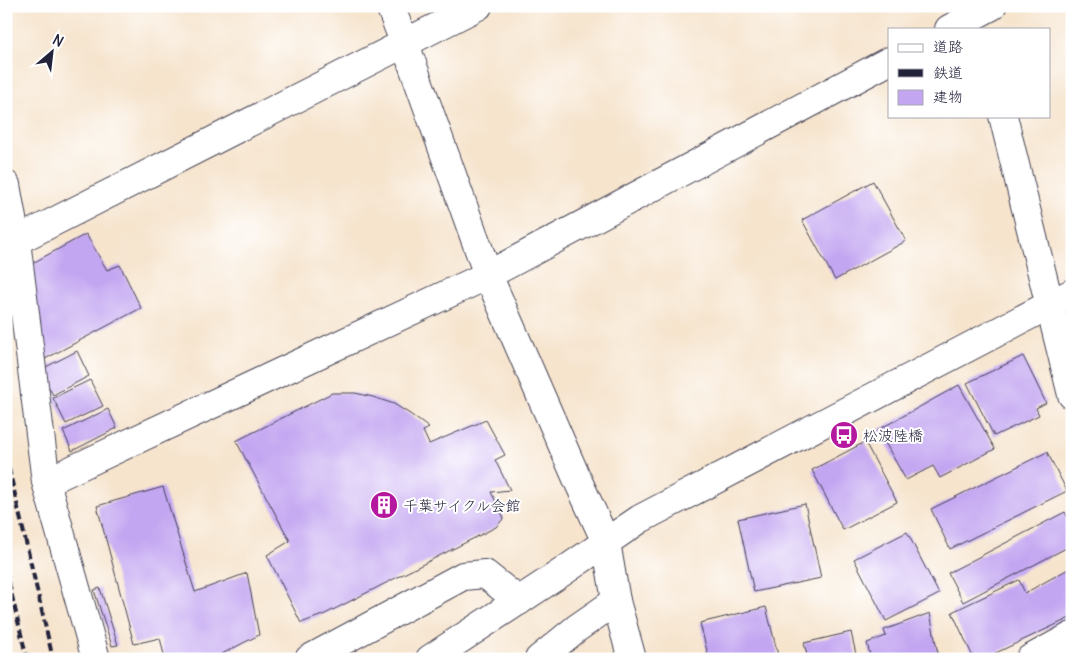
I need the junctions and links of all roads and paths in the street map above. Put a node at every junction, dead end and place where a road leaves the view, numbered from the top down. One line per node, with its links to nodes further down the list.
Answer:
1 (390, 6): 5 (street)
2 (478, 6): 5 (street)
3 (982, 14): 4 (street)
4 (951, 28)
5 (405, 44): 9 (street); 10 (street)
6 (888, 62): 10 (street)
7 (1005, 118): 11 (street)
8 (6, 185): 9 (street)
9 (16, 241): 13 (street)
10 (488, 274): 13 (street); 14 (street)
11 (1061, 299): 12 (street); 14 (street)
12 (1072, 394)
13 (46, 482): 18 (street)
14 (606, 542): 15 (street); 16 (street)
15 (519, 601): 19 (street); 20 (street)
16 (616, 601): 21 (street); 22 (street)
17 (1072, 636): 23 (street)
18 (96, 659)
19 (309, 659)
20 (430, 659)
21 (538, 659)
22 (632, 659)
23 (1030, 659)

